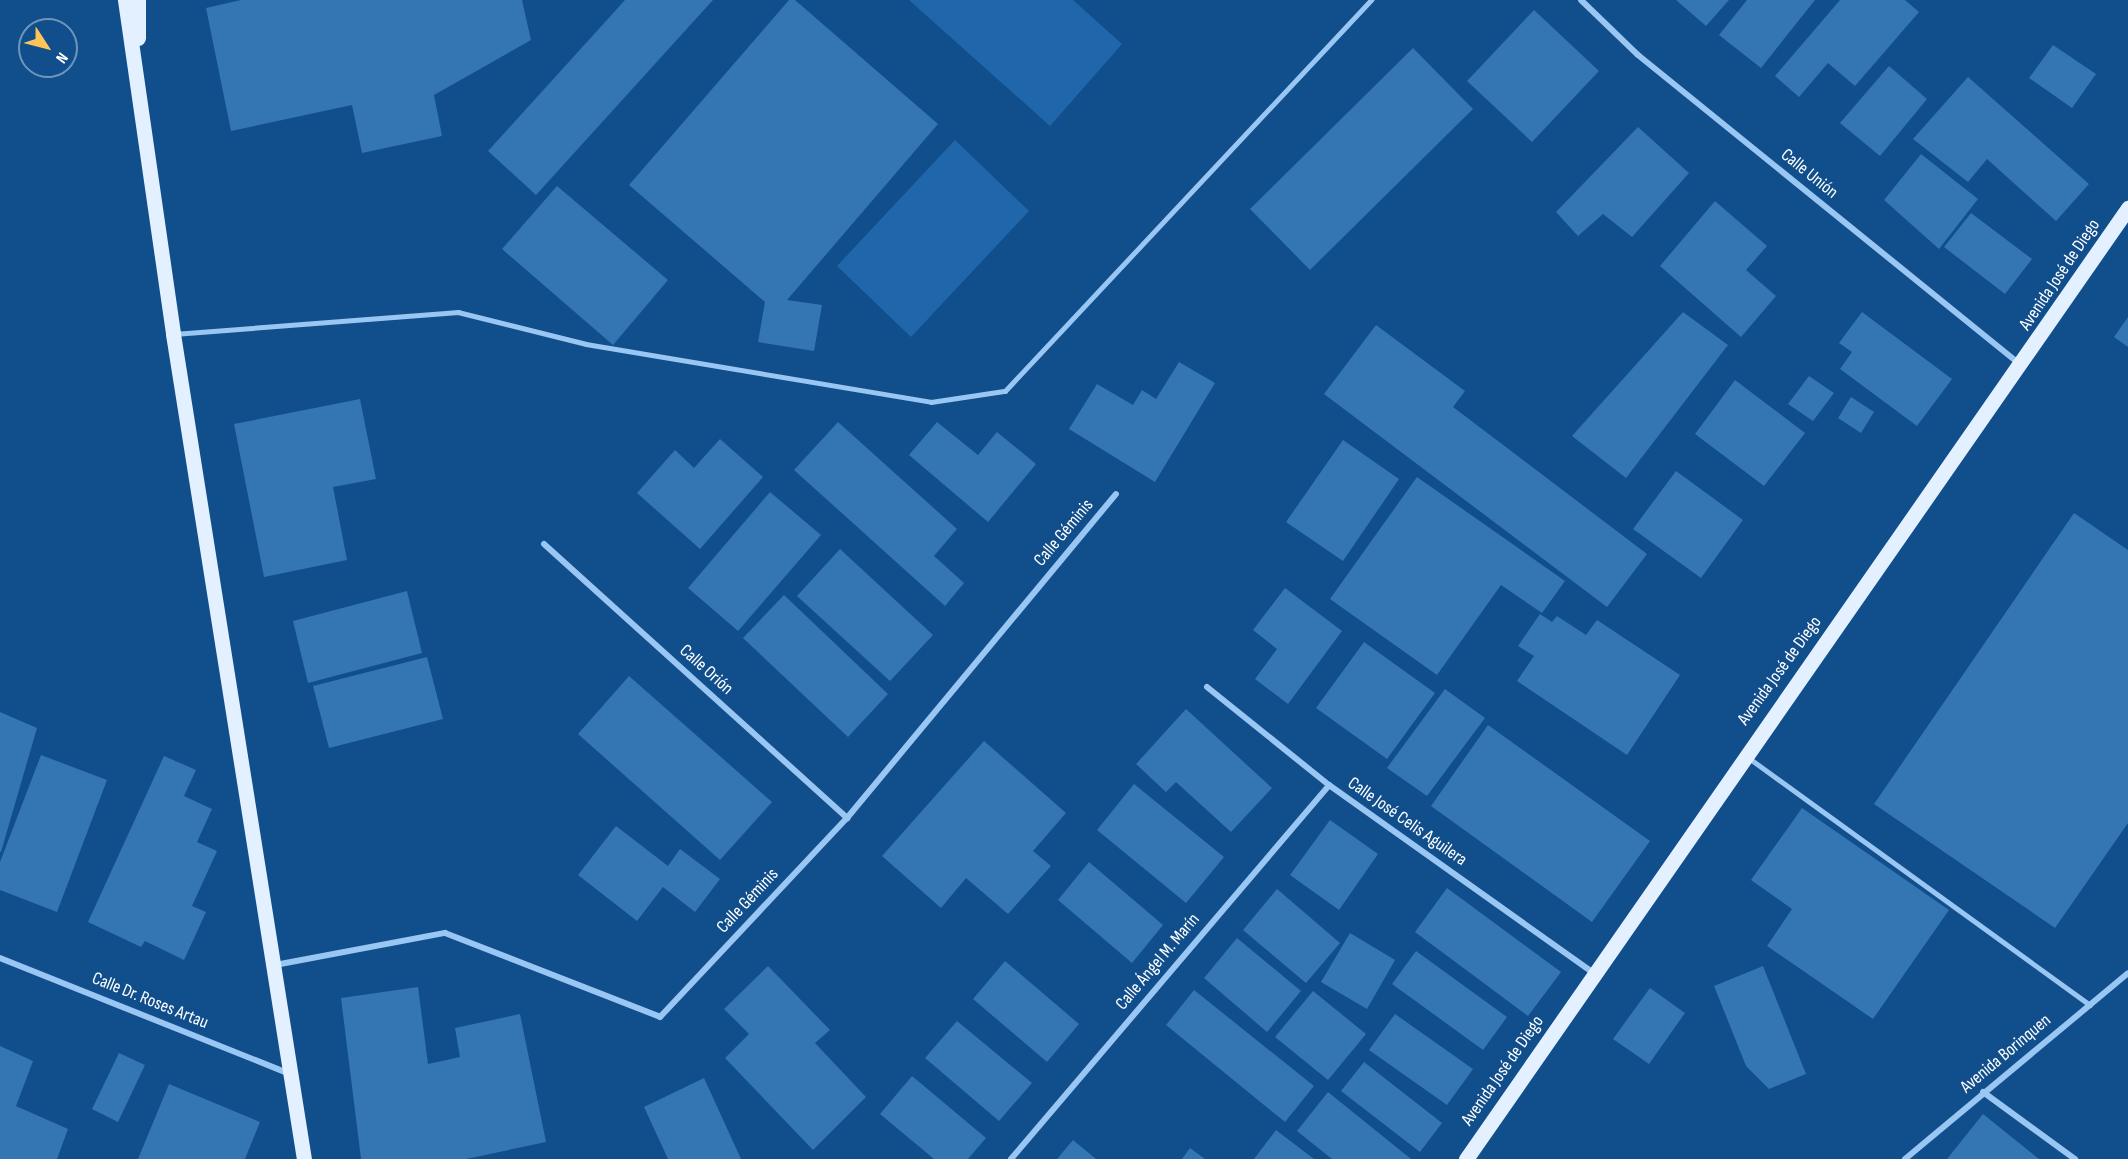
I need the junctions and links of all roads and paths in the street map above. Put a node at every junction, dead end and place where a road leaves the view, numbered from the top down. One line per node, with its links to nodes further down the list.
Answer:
1 (125, 0): 5 (main road)
2 (138, 0): 5 (main road)
3 (1371, 0): 7 (lane)
4 (1581, 0): 8 (street, Calle Unión)
5 (138, 101): 7 (main road)
6 (2128, 208): 8 (main road, Avenida José de Diego)
7 (173, 334): 16 (main road)
8 (2022, 366): 12 (main road, Avenida José de Diego)
9 (1116, 494): 14 (street, Calle Géminis)
10 (544, 544): 14 (street, Calle Orión)
11 (1207, 687): 13 (street, Calle José Celis Aguilera)
12 (1744, 755): 18 (main road, Avenida José de Diego); 19 (lane)
13 (1329, 784): 18 (street, Calle José Celis Aguilera); 23 (street, Calle Ángel M. Marín)
14 (847, 818): 16 (street, Calle Géminis)
15 (0, 958): 20 (street, Calle Dr. Roses Artau)
16 (274, 965): 20 (main road)
17 (2128, 973): 19 (street, Avenida Borinquen)
18 (1595, 974): 24 (main road, Avenida José de Diego)
19 (2090, 1005): 21 (street, Avenida Borinquen)
20 (289, 1073): 22 (main road)
21 (1983, 1092): 25 (street, Avenida Borinquen); 26 (street)
22 (304, 1159)
23 (1011, 1159)
24 (1466, 1159)
25 (1905, 1159)
26 (2074, 1159)

